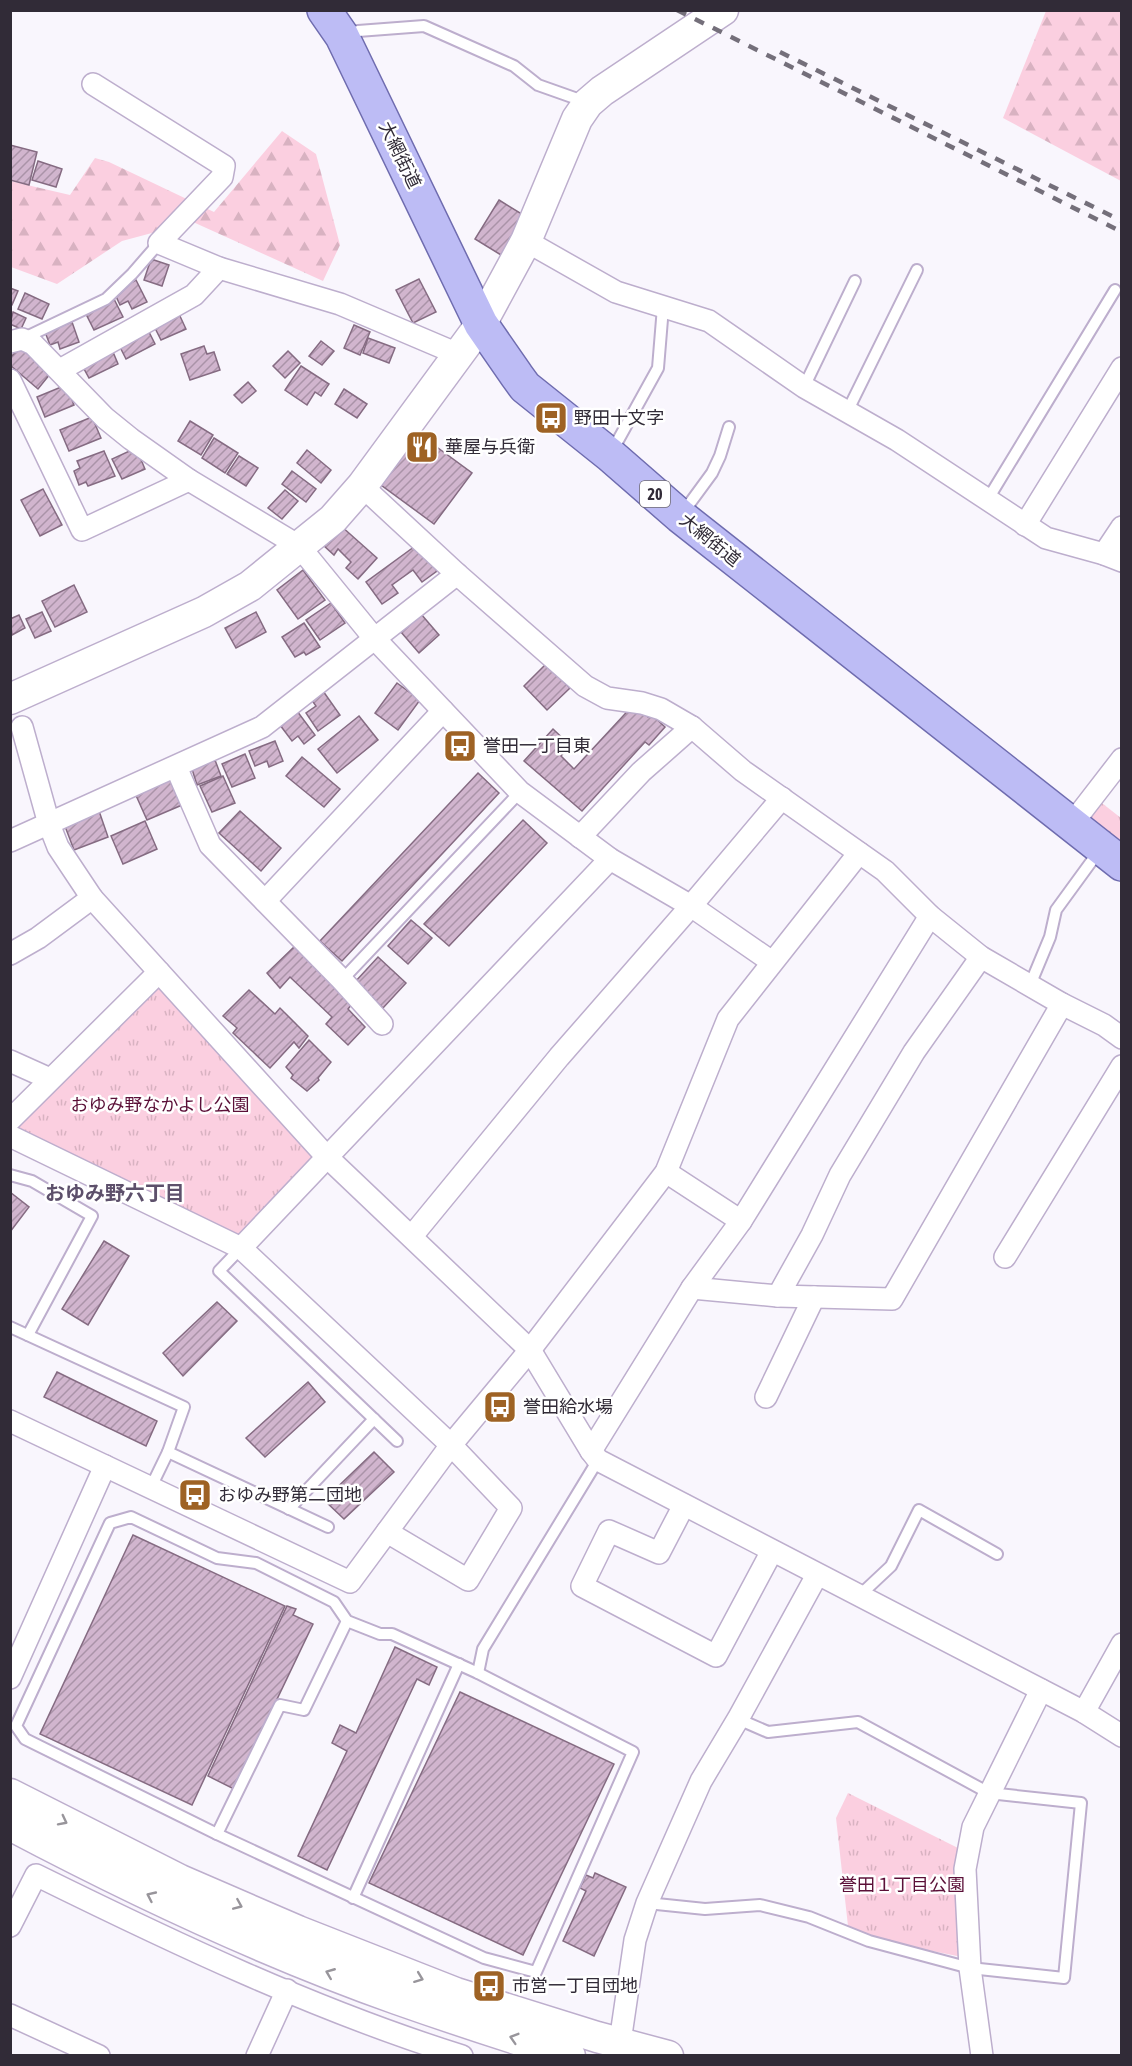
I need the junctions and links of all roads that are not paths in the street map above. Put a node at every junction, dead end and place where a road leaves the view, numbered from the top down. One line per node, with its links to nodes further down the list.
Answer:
1 (723, 10): 4 (street)
2 (333, 23): 4 (lane); 12 (main road, 大網街道 / 20)
3 (93, 84): 6 (street)
4 (588, 103): 5 (street)
5 (526, 241): 11 (street); 12 (street)
6 (159, 243): 7 (street); 13 (lane)
7 (219, 268): 14 (street); 16 (street)
8 (917, 270): 19 (lane)
9 (855, 281): 18 (lane)
10 (1115, 290): 24 (lane)
11 (663, 307): 18 (street); 21 (lane)
12 (482, 324): 14 (street); 21 (main road, 大網街道 / 20)
13 (16, 340): 16 (street)
14 (460, 355): 23 (street)
15 (1122, 368): 26 (street)
16 (60, 370): 22 (street)
17 (11, 381): 22 (street)
18 (804, 387): 19 (street)
19 (848, 412): 24 (street)
20 (729, 427): 25 (lane)
21 (610, 455): 25 (main road, 大網街道 / 20)
22 (189, 480): 28 (street)
23 (362, 486): 28 (street); 30 (street)
24 (988, 499): 26 (street)
25 (680, 516): 41 (main road, 大網街道 / 20)
26 (1025, 525): 29 (street)
27 (1122, 527): 29 (street)
28 (299, 546): 31 (street); 32 (street)
29 (1113, 557)
30 (458, 574): 31 (street); 35 (street)
31 (374, 638): 33 (street); 37 (street)
32 (13, 691)
33 (443, 711): 38 (street); 48 (street)
34 (22, 727): 40 (street)
35 (692, 727): 39 (street); 42 (street)
36 (1122, 759): 41 (street)
37 (176, 767): 40 (street); 48 (street)
38 (520, 792): 42 (street); 55 (lane)
39 (782, 798): 44 (street); 49 (street)
40 (49, 824): 43 (street); 47 (street)
41 (1071, 825): 45 (main road, 大網街道 / 20)
42 (580, 837): 46 (street)
43 (10, 841)
44 (859, 853): 50 (street); 53 (street)
45 (1111, 856): 56 (lane)
46 (610, 859): 49 (street); 65 (street)
47 (92, 898): 51 (street); 54 (street)
48 (265, 901): 55 (street)
49 (691, 906): 53 (street); 69 (street)
50 (930, 916): 52 (street); 68 (street)
51 (10, 954)
52 (981, 957): 56 (street); 73 (street)
53 (772, 962): 66 (street)
54 (159, 972): 62 (street); 65 (street)
55 (342, 980): 58 (street)
56 (1030, 985): 57 (street)
57 (1062, 1004): 59 (street); 74 (street)
58 (382, 1024)
59 (1122, 1038)
60 (10, 1061): 62 (street)
61 (1122, 1065): 71 (street)
62 (50, 1079): 63 (street)
63 (10, 1120)
64 (10, 1136): 70 (street)
65 (326, 1156): 69 (street); 70 (street)
66 (666, 1172): 68 (street); 77 (street)
67 (10, 1175): 76 (lane)
68 (741, 1221): 72 (street)
69 (412, 1236): 77 (street)
70 (241, 1248): 79 (lane); 82 (street)
71 (1005, 1257)
72 (692, 1288): 73 (street); 84 (street)
73 (778, 1296): 74 (street)
74 (814, 1297): 78 (street)
75 (10, 1327): 76 (lane)
76 (28, 1335): 83 (lane)
77 (530, 1350): 82 (street); 84 (street)
78 (766, 1397)
79 (374, 1419): 81 (lane); 88 (lane)
80 (10, 1421): 85 (street)
81 (397, 1441)
82 (451, 1445): 90 (street); 90 (street)
83 (168, 1452): 86 (lane); 88 (lane)
84 (595, 1455): 87 (street); 98 (lane)
85 (105, 1466): 86 (street); 99 (street)
86 (151, 1486): 90 (street)
87 (684, 1505): 91 (street); 91 (street)
88 (289, 1509): 89 (lane)
89 (328, 1527)
90 (387, 1532)
91 (772, 1551): 93 (street)
92 (997, 1554): 94 (lane)
93 (817, 1575): 94 (street); 102 (street)
94 (859, 1597): 100 (street)
95 (347, 1621): 97 (lane); 107 (lane); 107 (lane)
96 (1122, 1644): 101 (street)
97 (459, 1664): 98 (lane); 108 (lane)
98 (478, 1673): 108 (lane)
99 (10, 1678)
100 (1041, 1690): 101 (street); 104 (street)
101 (1084, 1712): 103 (street)
102 (738, 1719): 104 (lane); 109 (street)
103 (1122, 1736)
104 (989, 1793): 111 (street); 111 (lane)
105 (10, 1794): 114 (street, one-way to 114)
106 (10, 1825): 118 (street, one-way to 106)
107 (217, 1834): 108 (lane)
108 (354, 1898)
109 (647, 1903): 111 (lane); 114 (street)
110 (10, 1926): 112 (street)
111 (970, 1968): 120 (street)
112 (287, 1990): 116 (street); 117 (street)
113 (10, 2015): 115 (street)
114 (620, 2049): 119 (street)
115 (99, 2055)
116 (257, 2055)
117 (462, 2055)
118 (570, 2055)
119 (668, 2055)
120 (982, 2055)

